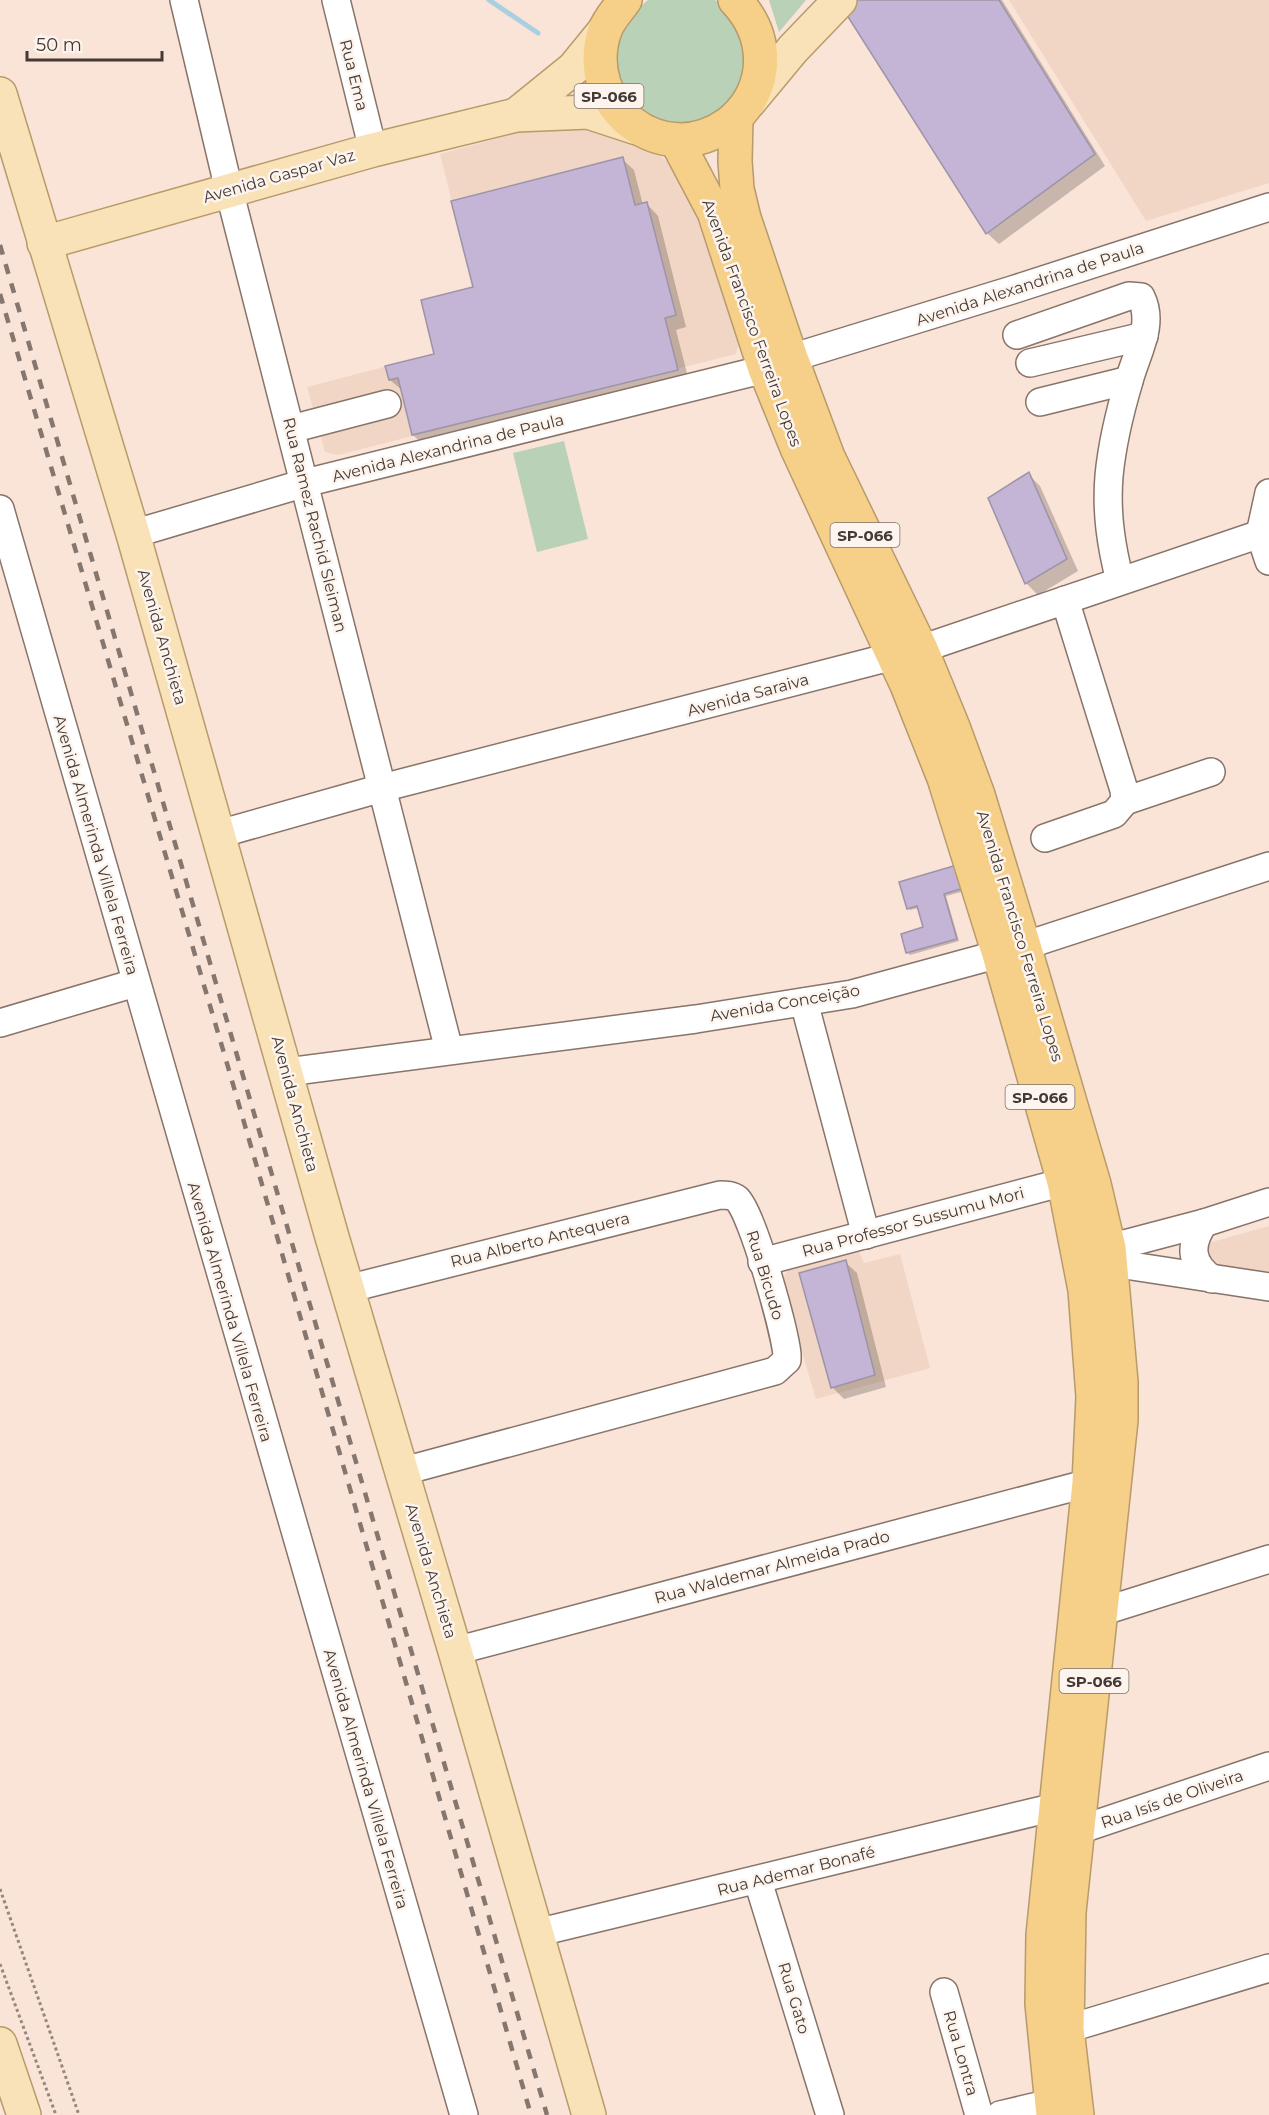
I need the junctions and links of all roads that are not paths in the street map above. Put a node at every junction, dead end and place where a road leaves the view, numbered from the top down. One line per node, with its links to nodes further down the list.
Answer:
1 (184, 0): 12 (street, Rua Ramez Rachid Sleiman)
2 (336, 0): 11 (street, Rua Ema)
3 (735, 0): 7 (highway, Avenida Francisco Ferreira Lopes / SP-066)
4 (840, 0): 7 (main road)
5 (614, 12): 8 (main road); 9 (highway, SP-066)
6 (0, 94): 14 (main road, Avenida Anchieta)
7 (743, 110): 10 (highway, SP-066); 18 (highway, Avenida Francisco Ferreira Lopes / SP-066)
8 (516, 115): 9 (main road); 11 (main road, Avenida Gaspar Vaz)
9 (637, 128): 10 (highway, SP-066)
10 (676, 140): 18 (highway, Avenida Francisco Ferreira Lopes / SP-066)
11 (373, 150): 12 (main road, Avenida Gaspar Vaz)
12 (229, 190): 14 (main road, Avenida Gaspar Vaz); 22 (street, Rua Ramez Rachid Sleiman)
13 (1269, 207): 18 (street, Avenida Alexandrina de Paula)
14 (44, 243): 27 (main road, Avenida Anchieta)
15 (1017, 335): 16 (street)
16 (1144, 336): 17 (street); 19 (street)
17 (1030, 363)
18 (778, 364): 23 (street, Avenida Alexandrina de Paula); 31 (highway, Avenida Francisco Ferreira Lopes / SP-066)
19 (1129, 380): 20 (street); 29 (street)
20 (1040, 402)
21 (387, 404): 22 (street)
22 (291, 429): 23 (street, Rua Ramez Rachid Sleiman)
23 (305, 483): 27 (street, Avenida Alexandrina de Paula); 33 (street, Rua Ramez Rachid Sleiman)
24 (1269, 493): 26 (street)
25 (0, 509): 39 (street, Avenida Almerinda Villela Ferreira)
26 (1264, 532): 28 (street); 29 (street, Avenida Saraiva)
27 (133, 534): 35 (main road, Avenida Anchieta)
28 (1269, 561)
29 (1120, 581): 30 (street, Avenida Saraiva)
30 (1065, 600): 31 (street, Avenida Saraiva); 34 (street)
31 (907, 653): 33 (street, Avenida Saraiva); 38 (highway, Avenida Francisco Ferreira Lopes / SP-066)
32 (1211, 772): 34 (street)
33 (382, 788): 35 (street, Avenida Saraiva); 42 (street, Rua Ramez Rachid Sleiman)
34 (1125, 801): 36 (street)
35 (219, 834): 43 (main road, Avenida Anchieta)
36 (1045, 838)
37 (1269, 866): 38 (street, Avenida Conceição)
38 (1011, 950): 40 (street, Avenida Conceição); 44 (highway, Avenida Francisco Ferreira Lopes / SP-066); 49 (highway, Avenida Francisco Ferreira Lopes / SP-066)
39 (135, 982): 41 (street); 69 (street, Avenida Almerinda Villela Ferreira)
40 (804, 1002): 42 (street, Avenida Conceição); 48 (street)
41 (0, 1023)
42 (449, 1050): 43 (street, Avenida Conceição)
43 (287, 1072): 53 (main road, Avenida Anchieta)
44 (1064, 1182): 48 (street, Rua Professor Sussumu Mori); 49 (highway); 55 (highway, Avenida Francisco Ferreira Lopes / SP-066)
45 (732, 1196): 50 (street, Rua Bicudo); 53 (street, Rua Alberto Antequera)
46 (1269, 1202): 47 (street)
47 (1204, 1223): 49 (street); 51 (street)
48 (866, 1235): 50 (street, Rua Professor Sussumu Mori)
49 (1110, 1256): 51 (street); 57 (highway, Avenida Francisco Ferreira Lopes / SP-066)
50 (762, 1262): 54 (street, Rua Bicudo)
51 (1212, 1279): 52 (street)
52 (1269, 1287)
53 (347, 1289): 54 (main road, Avenida Anchieta)
54 (400, 1472): 58 (main road, Avenida Anchieta)
55 (1089, 1483): 58 (street, Rua Waldemar Almeida Prado); 60 (highway, Avenida Francisco Ferreira Lopes / SP-066)
56 (1269, 1559): 57 (street)
57 (1101, 1611): 60 (highway, Avenida Francisco Ferreira Lopes / SP-066)
58 (455, 1651): 62 (main road, Avenida Anchieta)
59 (1269, 1766): 60 (street, Rua Isís de Oliveira)
60 (1065, 1819): 61 (street, Rua Ademar Bonafé); 65 (highway, Avenida Francisco Ferreira Lopes / SP-066); 67 (highway, Avenida Francisco Ferreira Lopes / SP-066)
61 (758, 1881): 62 (street, Rua Ademar Bonafé); 71 (street, Rua Gato)
62 (536, 1933): 70 (main road, Avenida Anchieta)
63 (1269, 1968): 65 (street)
64 (944, 1992): 72 (street, Rua Lontra)
65 (1067, 2029): 67 (highway, Avenida Francisco Ferreira Lopes / SP-066)
66 (0, 2044): 68 (main road)
67 (1061, 2111): 73 (street)
68 (24, 2115)
69 (464, 2115)
70 (589, 2115)
71 (830, 2115)
72 (979, 2115)
73 (1000, 2115)

